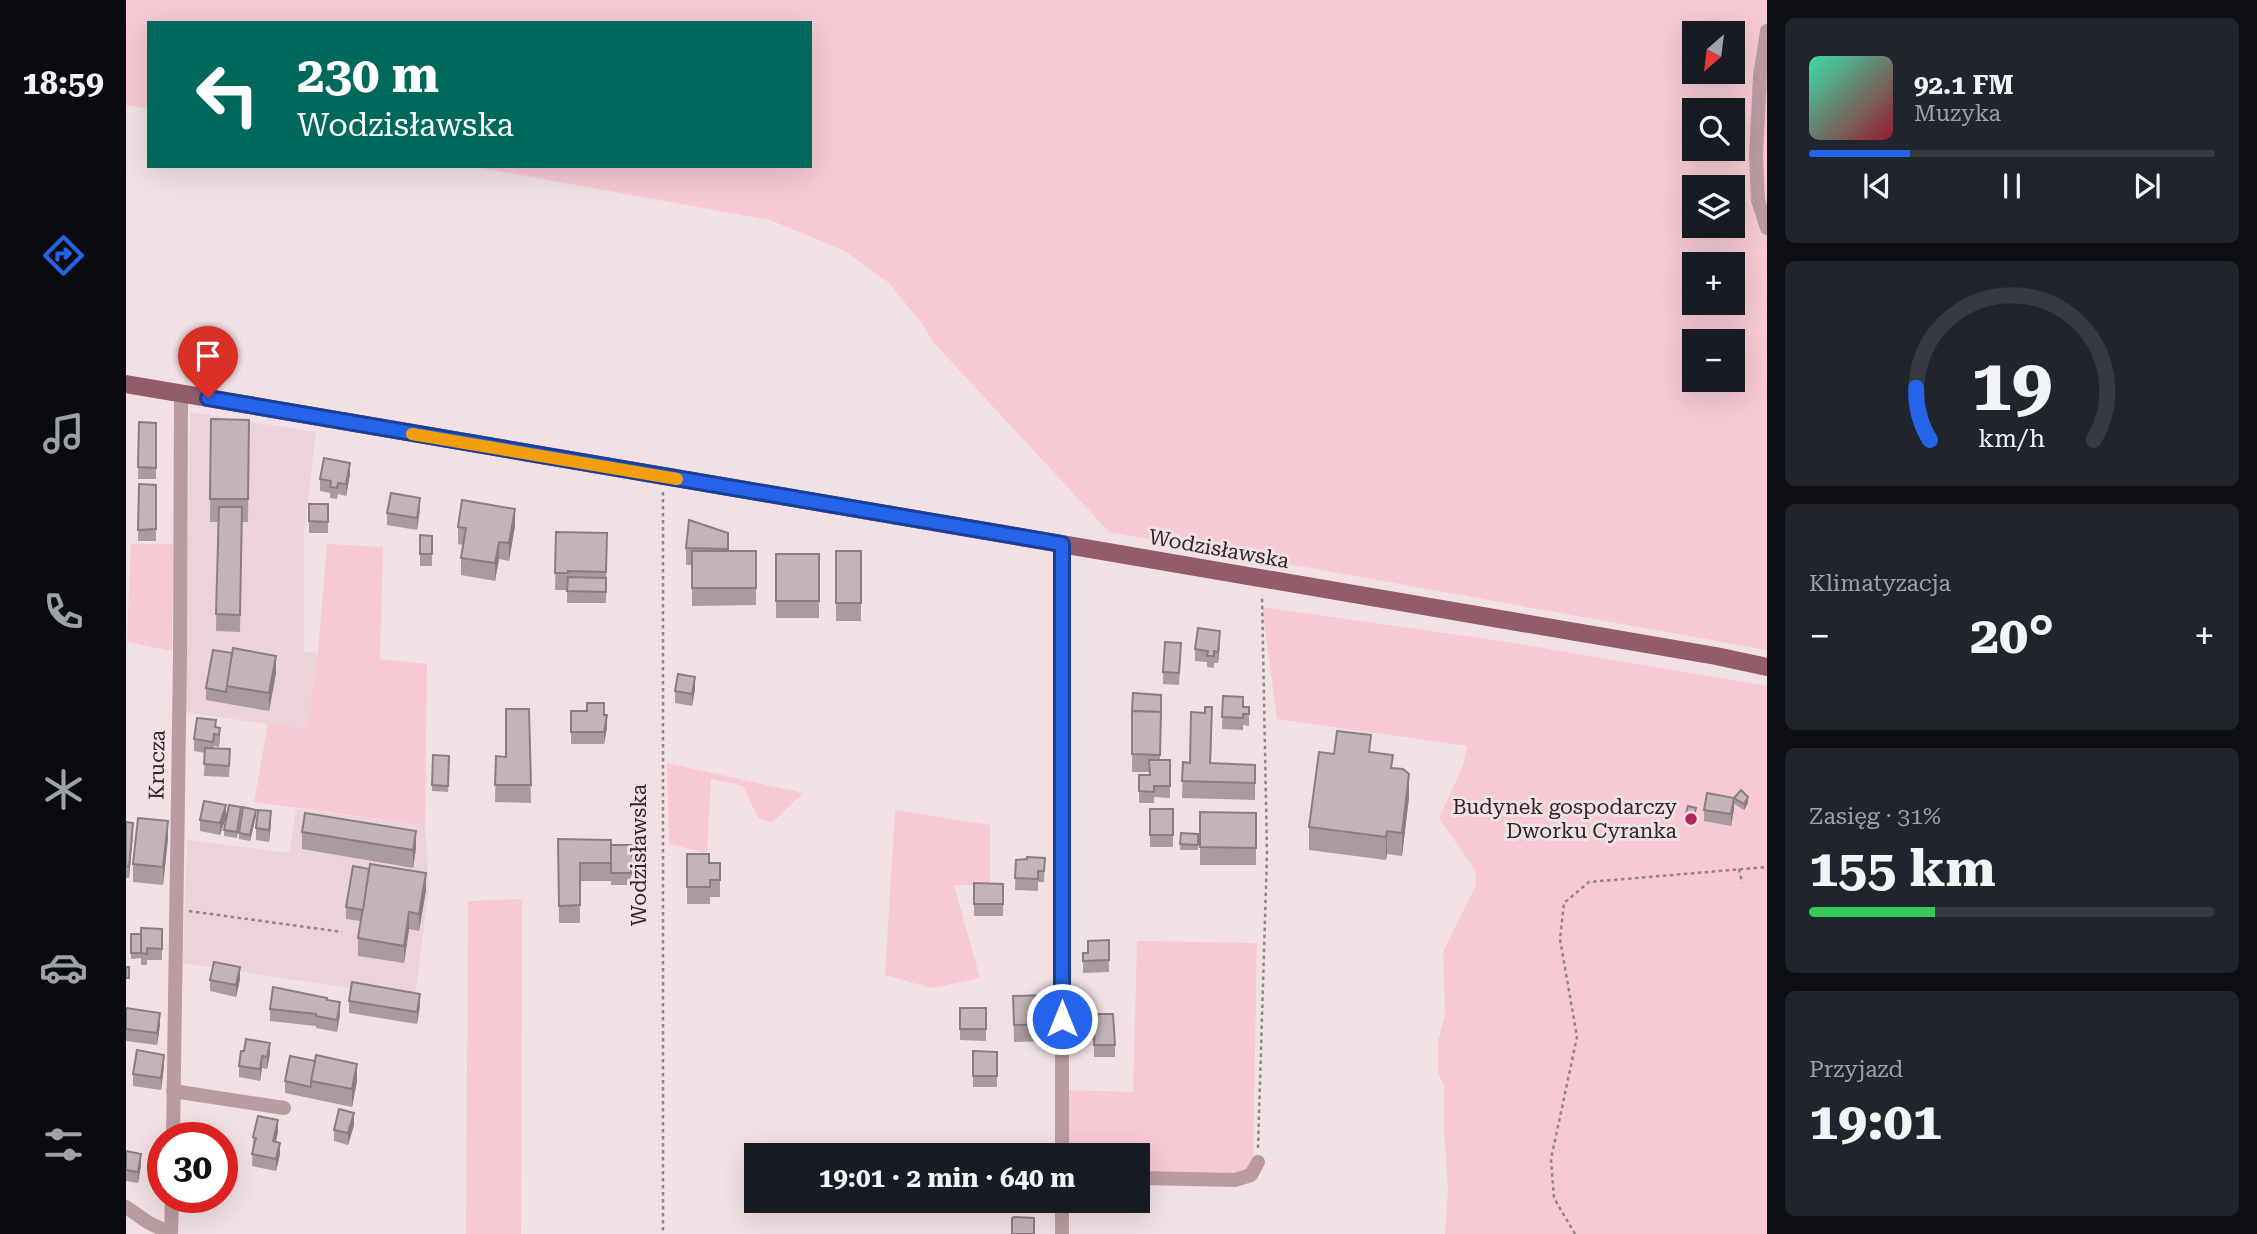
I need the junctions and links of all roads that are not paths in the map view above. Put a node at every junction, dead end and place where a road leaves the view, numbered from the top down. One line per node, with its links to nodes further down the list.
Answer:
1 (1767, 31): 2 (street)
2 (1767, 228)
3 (126, 384): 4 (main road, Wodzisławska)
4 (181, 393): 5 (main road, Wodzisławska); 7 (street, Krucza)
5 (1062, 544): 6 (main road, Wodzisławska); 10 (street)
6 (1767, 667)
7 (173, 1091): 8 (street); 9 (street, Krucza)
8 (284, 1108)
9 (173, 1122)
10 (1062, 1143)
11 (1258, 1162): 12 (street)
12 (1150, 1178)
13 (126, 1207): 16 (street)
14 (172, 1213): 16 (street)
15 (1062, 1213): 17 (street)
16 (171, 1233)
17 (1062, 1234)

